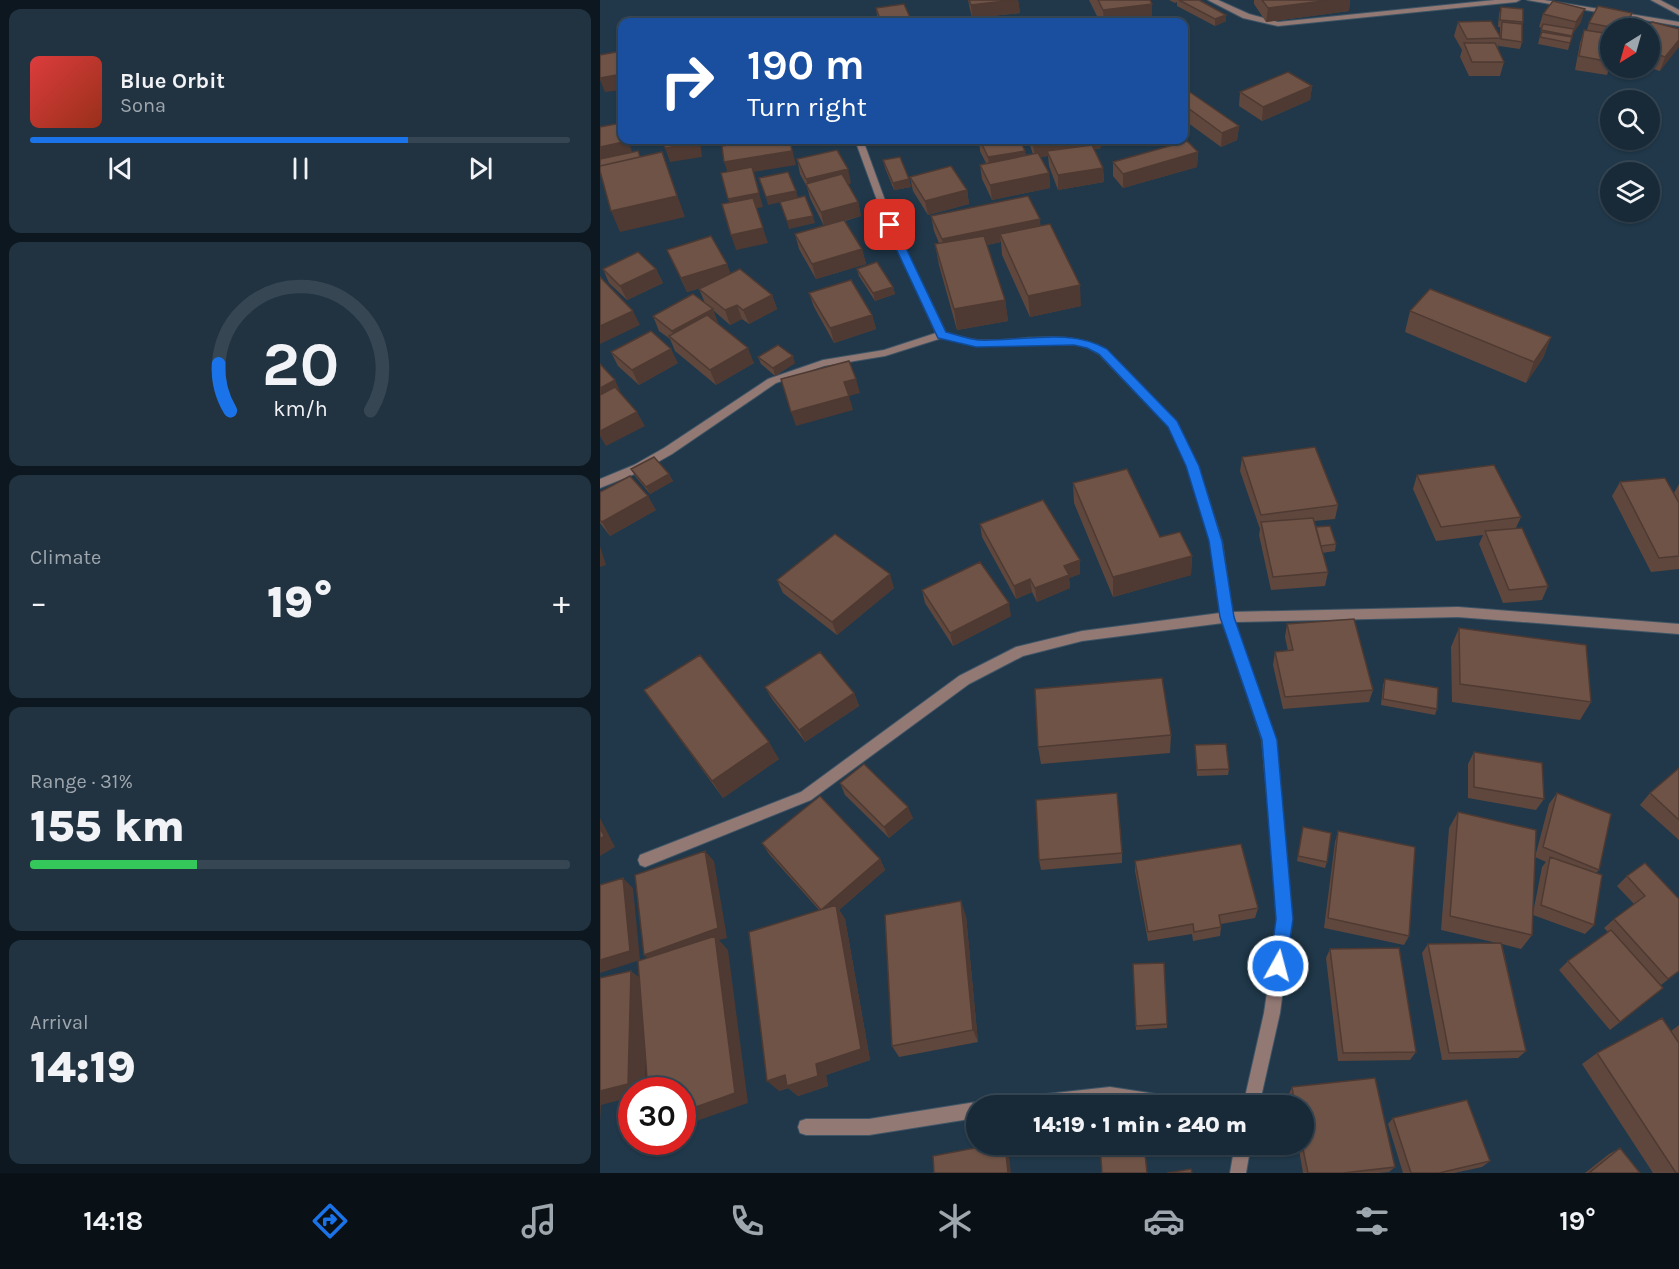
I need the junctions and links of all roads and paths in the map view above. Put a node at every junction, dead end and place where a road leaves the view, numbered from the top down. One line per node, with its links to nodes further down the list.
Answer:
1 (1212, 0): 2 (street)
2 (1516, 0)
3 (1531, 0): 6 (street)
4 (1655, 0): 5 (street)
5 (1679, 13)
6 (1679, 24)
7 (861, 144): 8 (street)
8 (942, 335): 9 (street); 10 (street)
9 (600, 484)
10 (1227, 617): 11 (street); 12 (street); 13 (street)
11 (1679, 629)
12 (645, 860)
13 (1253, 1095)
14 (966, 1112): 15 (street)
15 (806, 1127)
16 (1241, 1155): 17 (street)
17 (1238, 1173)

